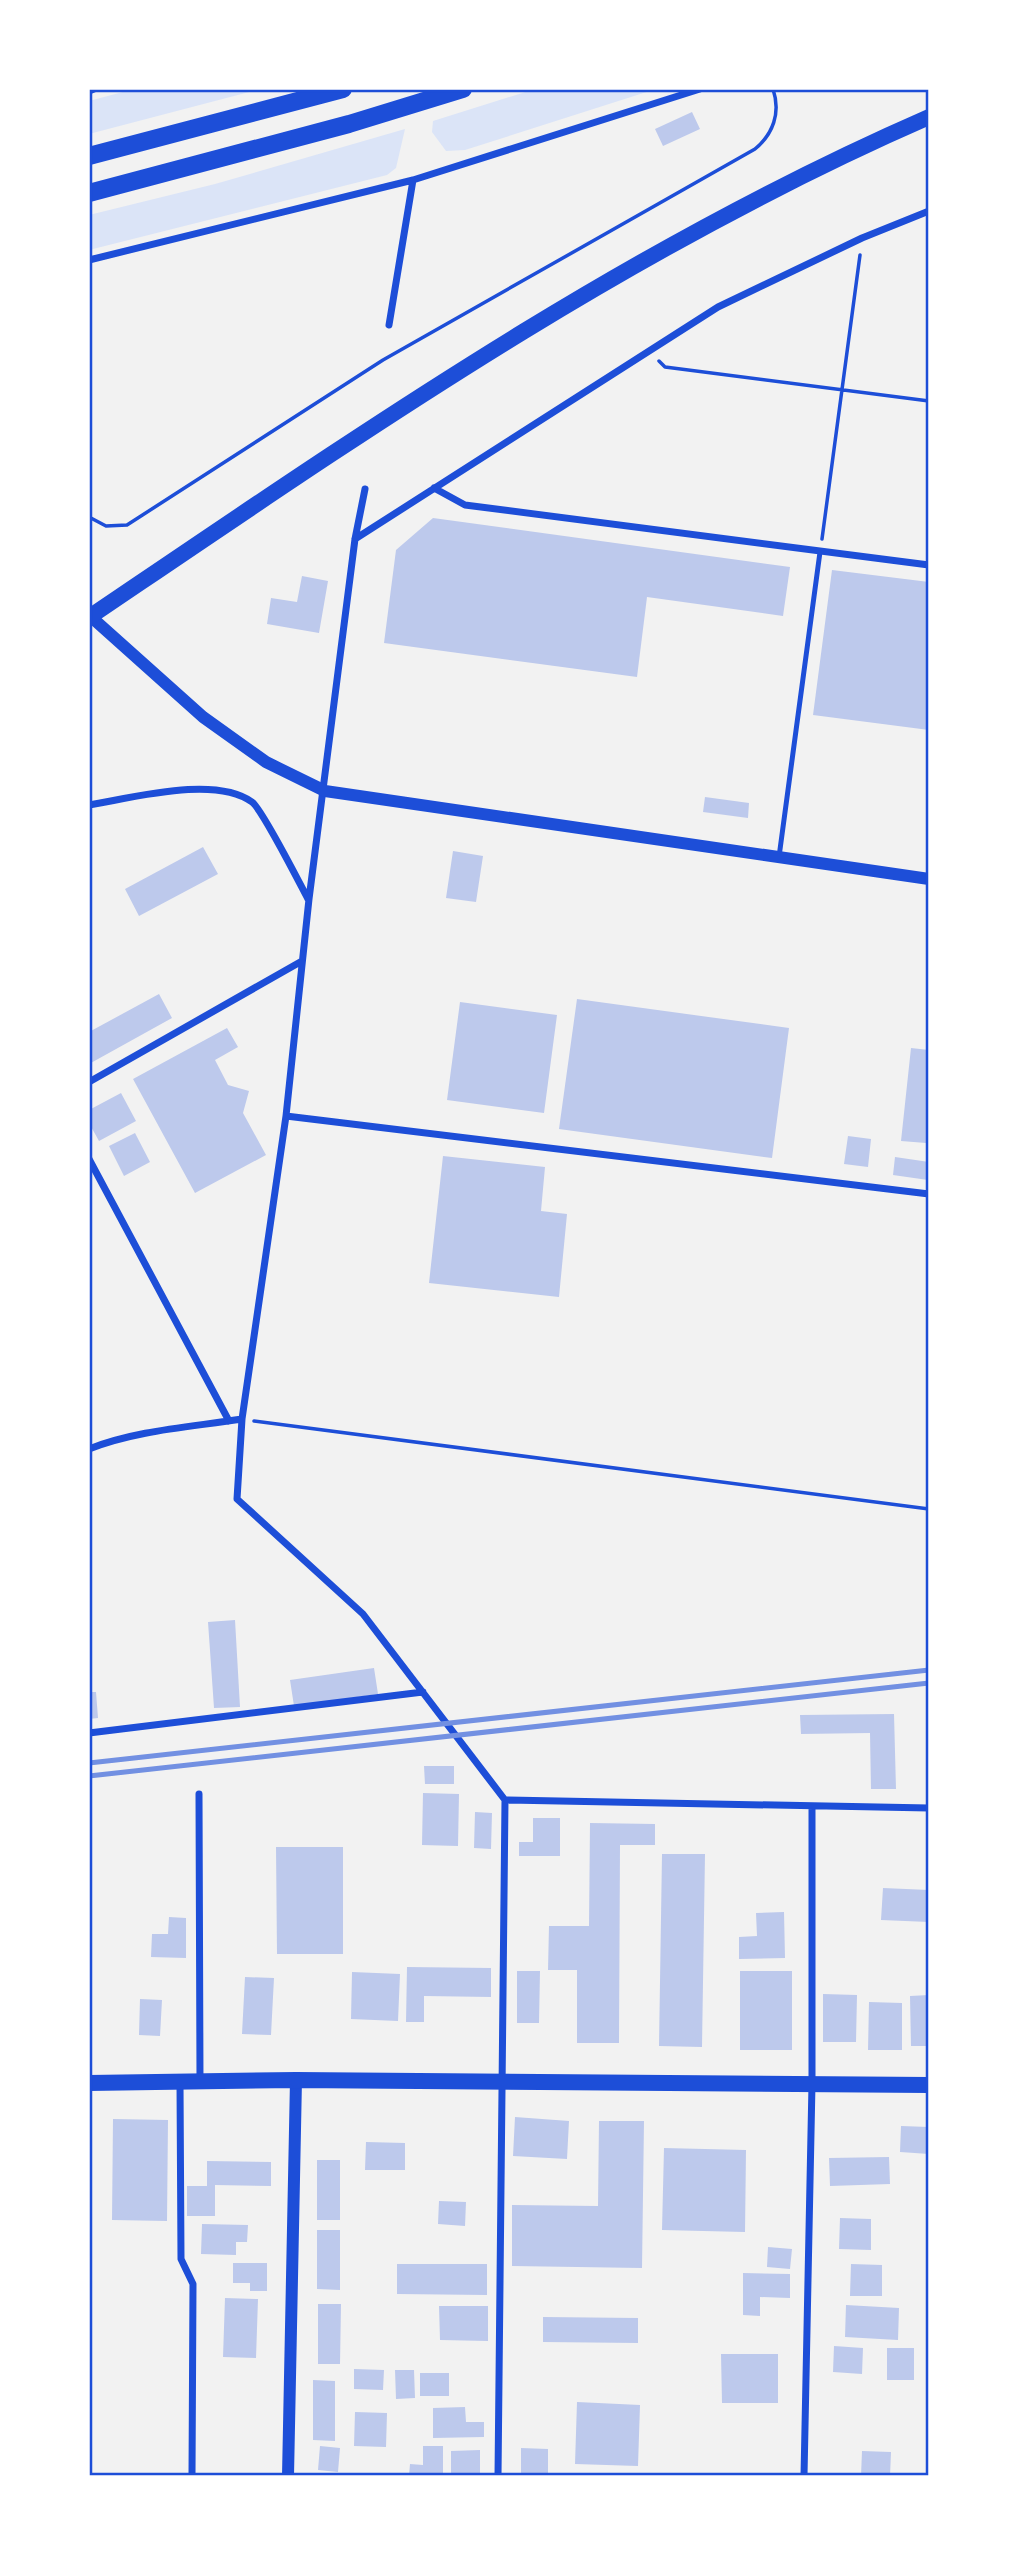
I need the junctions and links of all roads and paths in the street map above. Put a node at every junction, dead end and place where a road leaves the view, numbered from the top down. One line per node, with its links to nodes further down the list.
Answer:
1 (344, 89): 6 (highway)
2 (463, 89): 8 (highway)
3 (699, 89): 7 (street)
4 (773, 89): 18 (path)
5 (929, 117): 22 (highway)
6 (89, 156)
7 (413, 180): 11 (street); 12 (street)
8 (89, 193)
9 (929, 211): 10 (street)
10 (862, 238): 13 (street); 14 (path)
11 (89, 260)
12 (389, 325)
13 (649, 351): 14 (path); 16 (street)
14 (843, 390): 15 (path); 20 (path)
15 (929, 401)
16 (434, 488): 19 (street); 20 (street)
17 (365, 489): 19 (street)
18 (89, 517)
19 (355, 539): 23 (street)
20 (820, 552): 21 (street); 25 (lane)
21 (929, 565)
22 (90, 615): 23 (street)
23 (325, 791): 25 (street); 27 (street)
24 (89, 805): 27 (street)
25 (779, 857): 26 (street)
26 (929, 879)
27 (309, 899): 28 (street)
28 (302, 961): 29 (street); 30 (street)
29 (89, 1082)
30 (286, 1116): 32 (street); 33 (street)
31 (89, 1159): 34 (street)
32 (929, 1194)
33 (242, 1419): 34 (street); 36 (path); 37 (street)
34 (229, 1421): 35 (street)
35 (89, 1449)
36 (929, 1509)
37 (424, 1692): 38 (street); 40 (street)
38 (89, 1733)
39 (199, 1794): 45 (street)
40 (505, 1800): 41 (street); 47 (street)
41 (812, 1807): 42 (street); 48 (street)
42 (929, 1808)
43 (296, 2080): 45 (highway); 47 (highway); 51 (street)
44 (180, 2082): 45 (highway); 46 (highway); 50 (street)
45 (200, 2082)
46 (89, 2083)
47 (503, 2084): 48 (highway); 52 (street)
48 (812, 2084): 49 (highway); 53 (street)
49 (929, 2085)
50 (192, 2476)
51 (288, 2476)
52 (498, 2476)
53 (804, 2476)

